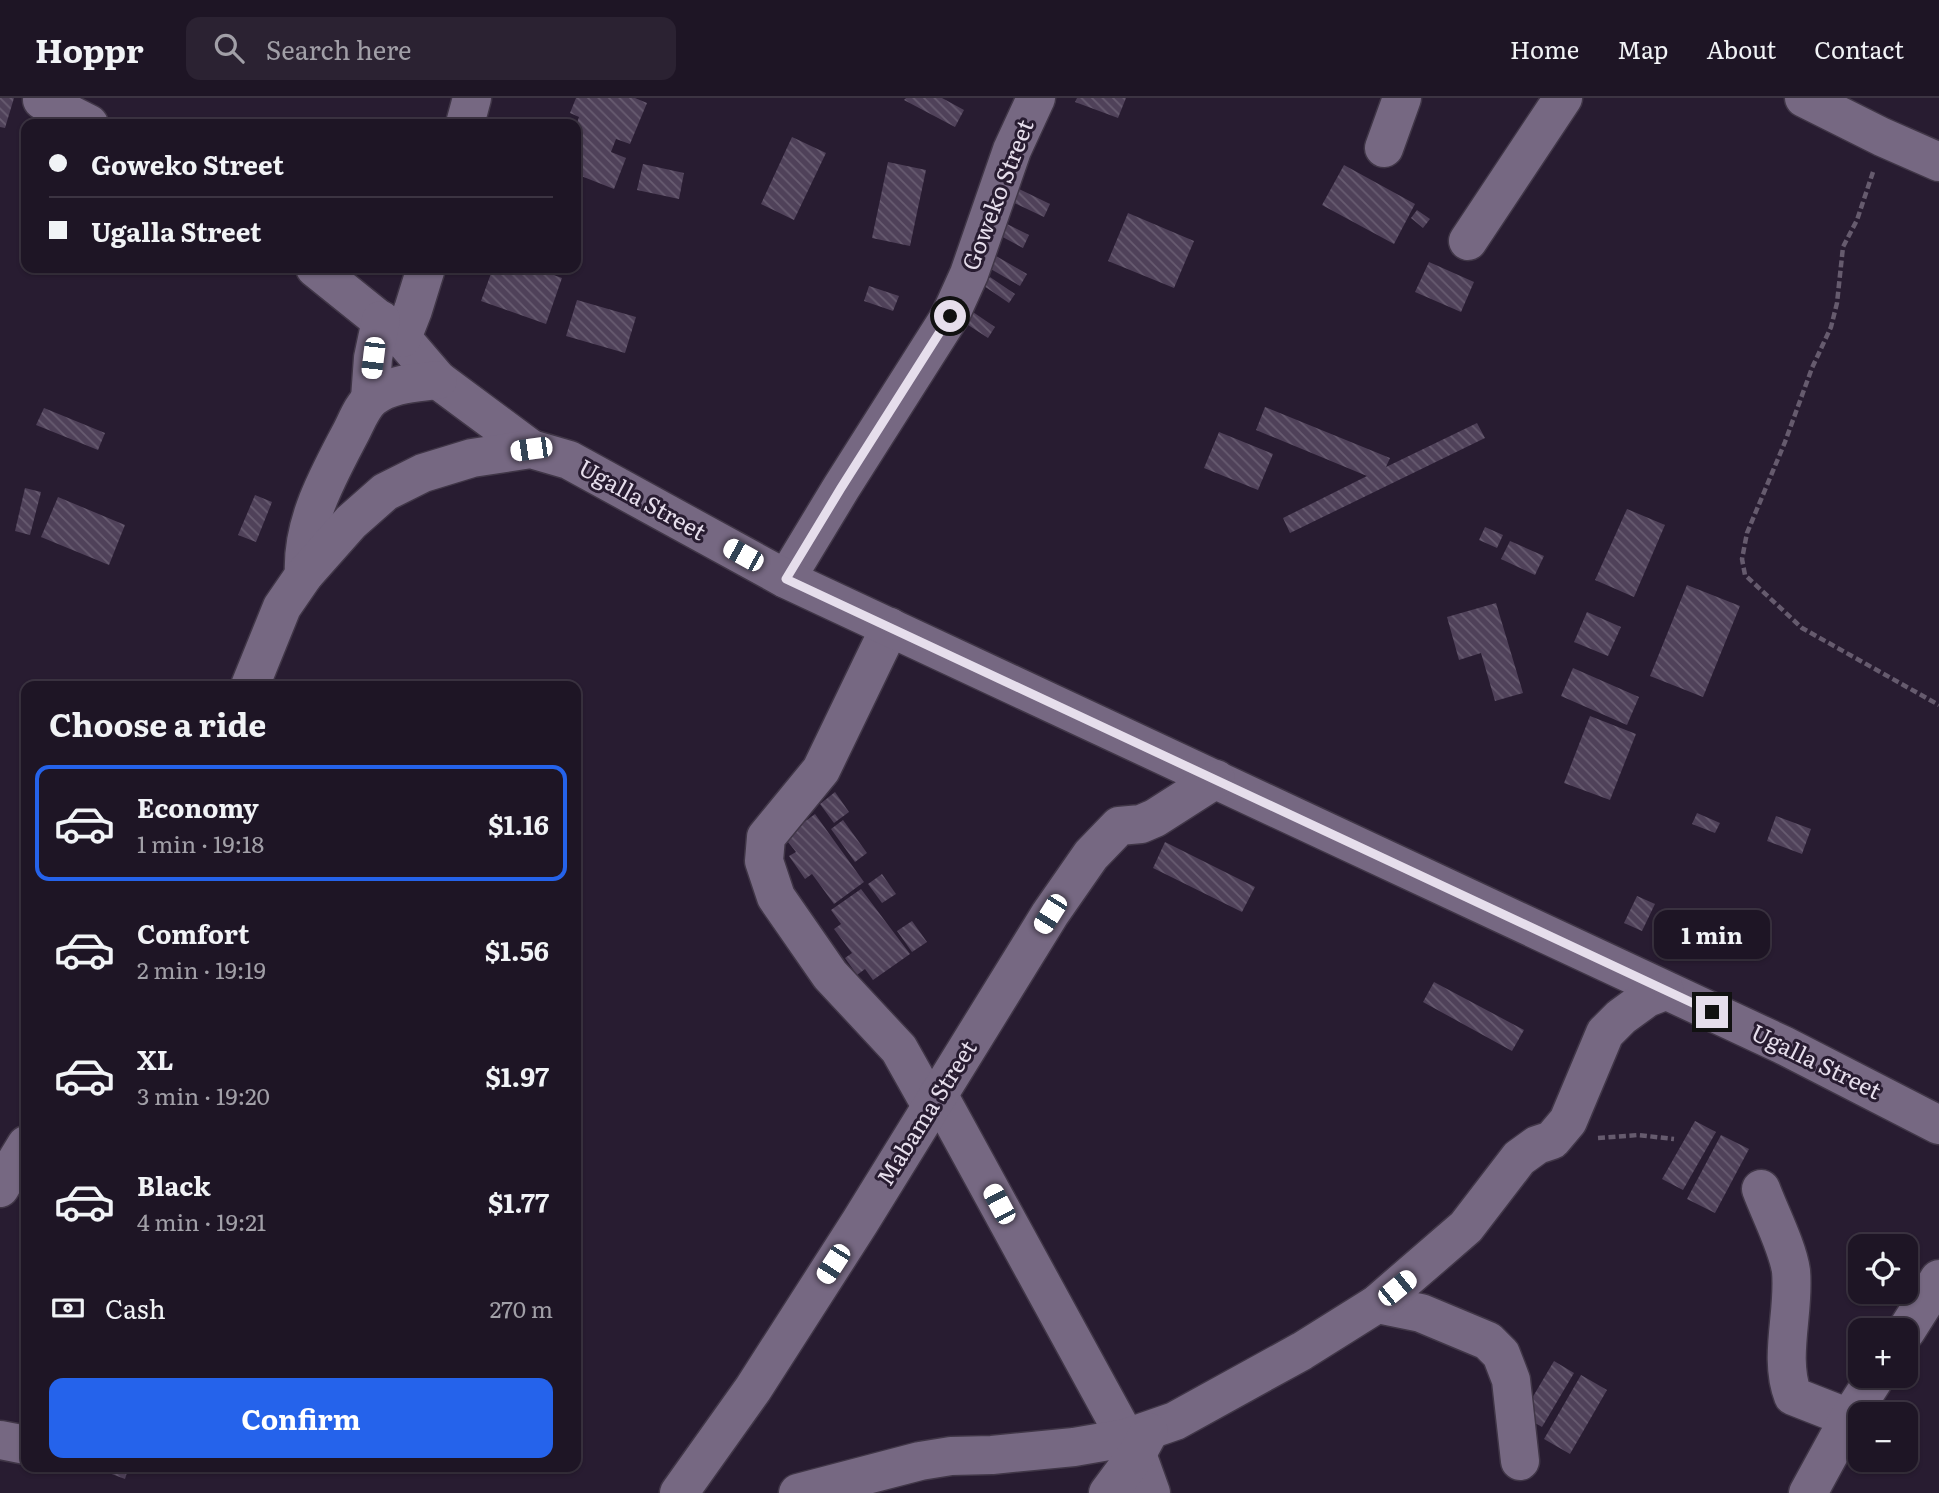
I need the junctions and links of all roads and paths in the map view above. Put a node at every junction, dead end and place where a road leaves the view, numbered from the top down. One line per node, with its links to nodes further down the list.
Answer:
1 (472, 98): 8 (street)
2 (1035, 98): 20 (street, Goweko Street)
3 (1402, 98): 10 (street)
4 (1563, 98): 12 (street)
5 (1804, 98): 9 (street)
6 (42, 100): 7 (street)
7 (79, 119)
8 (466, 119)
9 (1882, 137): 11 (street); 23 (path)
10 (1384, 148)
11 (1939, 162)
12 (1468, 241)
13 (321, 273): 15 (street)
14 (425, 273): 15 (street)
15 (392, 329): 16 (street); 17 (street)
16 (438, 380): 17 (street); 18 (street)
17 (370, 399): 19 (street)
18 (531, 449): 19 (street, Ugalla Street); 20 (street, Ugalla Street)
19 (304, 575): 22 (street, Ugalla Street)
20 (786, 579): 21 (street, Ugalla Street)
21 (890, 627): 24 (street, Ugalla Street); 26 (street)
22 (252, 681)
23 (1939, 705)
24 (1216, 779): 25 (street, Ugalla Street); 26 (street, Mabama Street)
25 (1665, 991): 27 (street, Ugalla Street); 29 (street)
26 (935, 1100): 39 (street); 42 (street, Mabama Street)
27 (1939, 1125)
28 (1674, 1139): 29 (path)
29 (1552, 1140): 34 (street)
30 (21, 1153): 31 (street)
31 (0, 1188)
32 (1761, 1189): 36 (street)
33 (1939, 1279): 35 (street)
34 (1377, 1304): 39 (street); 41 (street)
35 (1914, 1318)
36 (1848, 1418)
37 (1848, 1420): 46 (street)
38 (0, 1440): 40 (street)
39 (1137, 1441): 43 (street); 44 (street); 45 (street)
40 (21, 1444)
41 (1520, 1461)
42 (679, 1493)
43 (798, 1493)
44 (1108, 1493)
45 (1151, 1493)
46 (1808, 1493)

